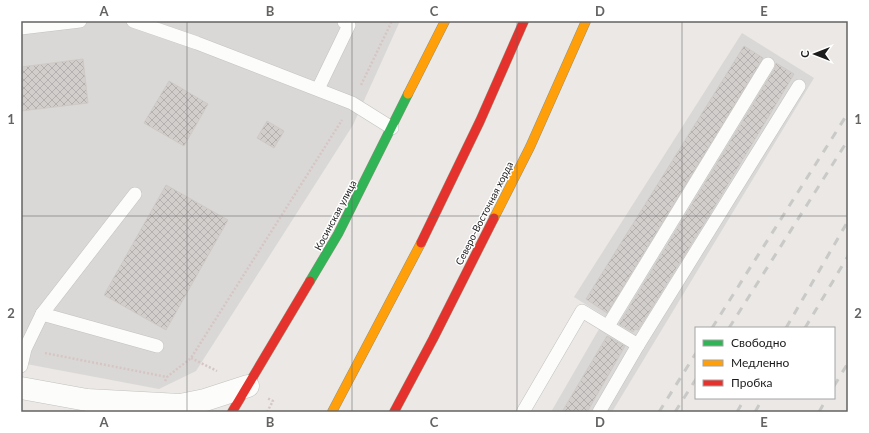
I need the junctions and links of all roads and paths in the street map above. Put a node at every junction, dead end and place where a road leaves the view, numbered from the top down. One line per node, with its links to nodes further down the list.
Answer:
1 (80, 21): 8 (lane)
2 (133, 21): 11 (lane)
3 (392, 21): 12 (path)
4 (445, 21): 13 (main road, Косинская улица)
5 (524, 21): 27 (main road)
6 (586, 21): 28 (main road, Северо-Восточная хорда)
7 (344, 22): 11 (lane)
8 (21, 28)
9 (768, 64): 16 (lane)
10 (799, 86): 17 (lane)
11 (318, 89): 12 (lane)
12 (352, 103): 13 (lane); 21 (path)
13 (392, 128): 23 (main road, Косинская улица)
14 (135, 194): 15 (lane)
15 (42, 314): 18 (lane); 19 (lane)
16 (608, 326): 17 (lane); 29 (lane)
17 (638, 345): 30 (lane)
18 (157, 346)
19 (25, 350): 20 (lane); 21 (path)
20 (21, 366)
21 (167, 377): 22 (path)
22 (162, 386)
23 (248, 386): 25 (street); 26 (main road, Косинская улица)
24 (21, 388): 25 (street)
25 (95, 406)
26 (232, 412)
27 (332, 412)
28 (394, 412)
29 (523, 412)
30 (599, 412)

